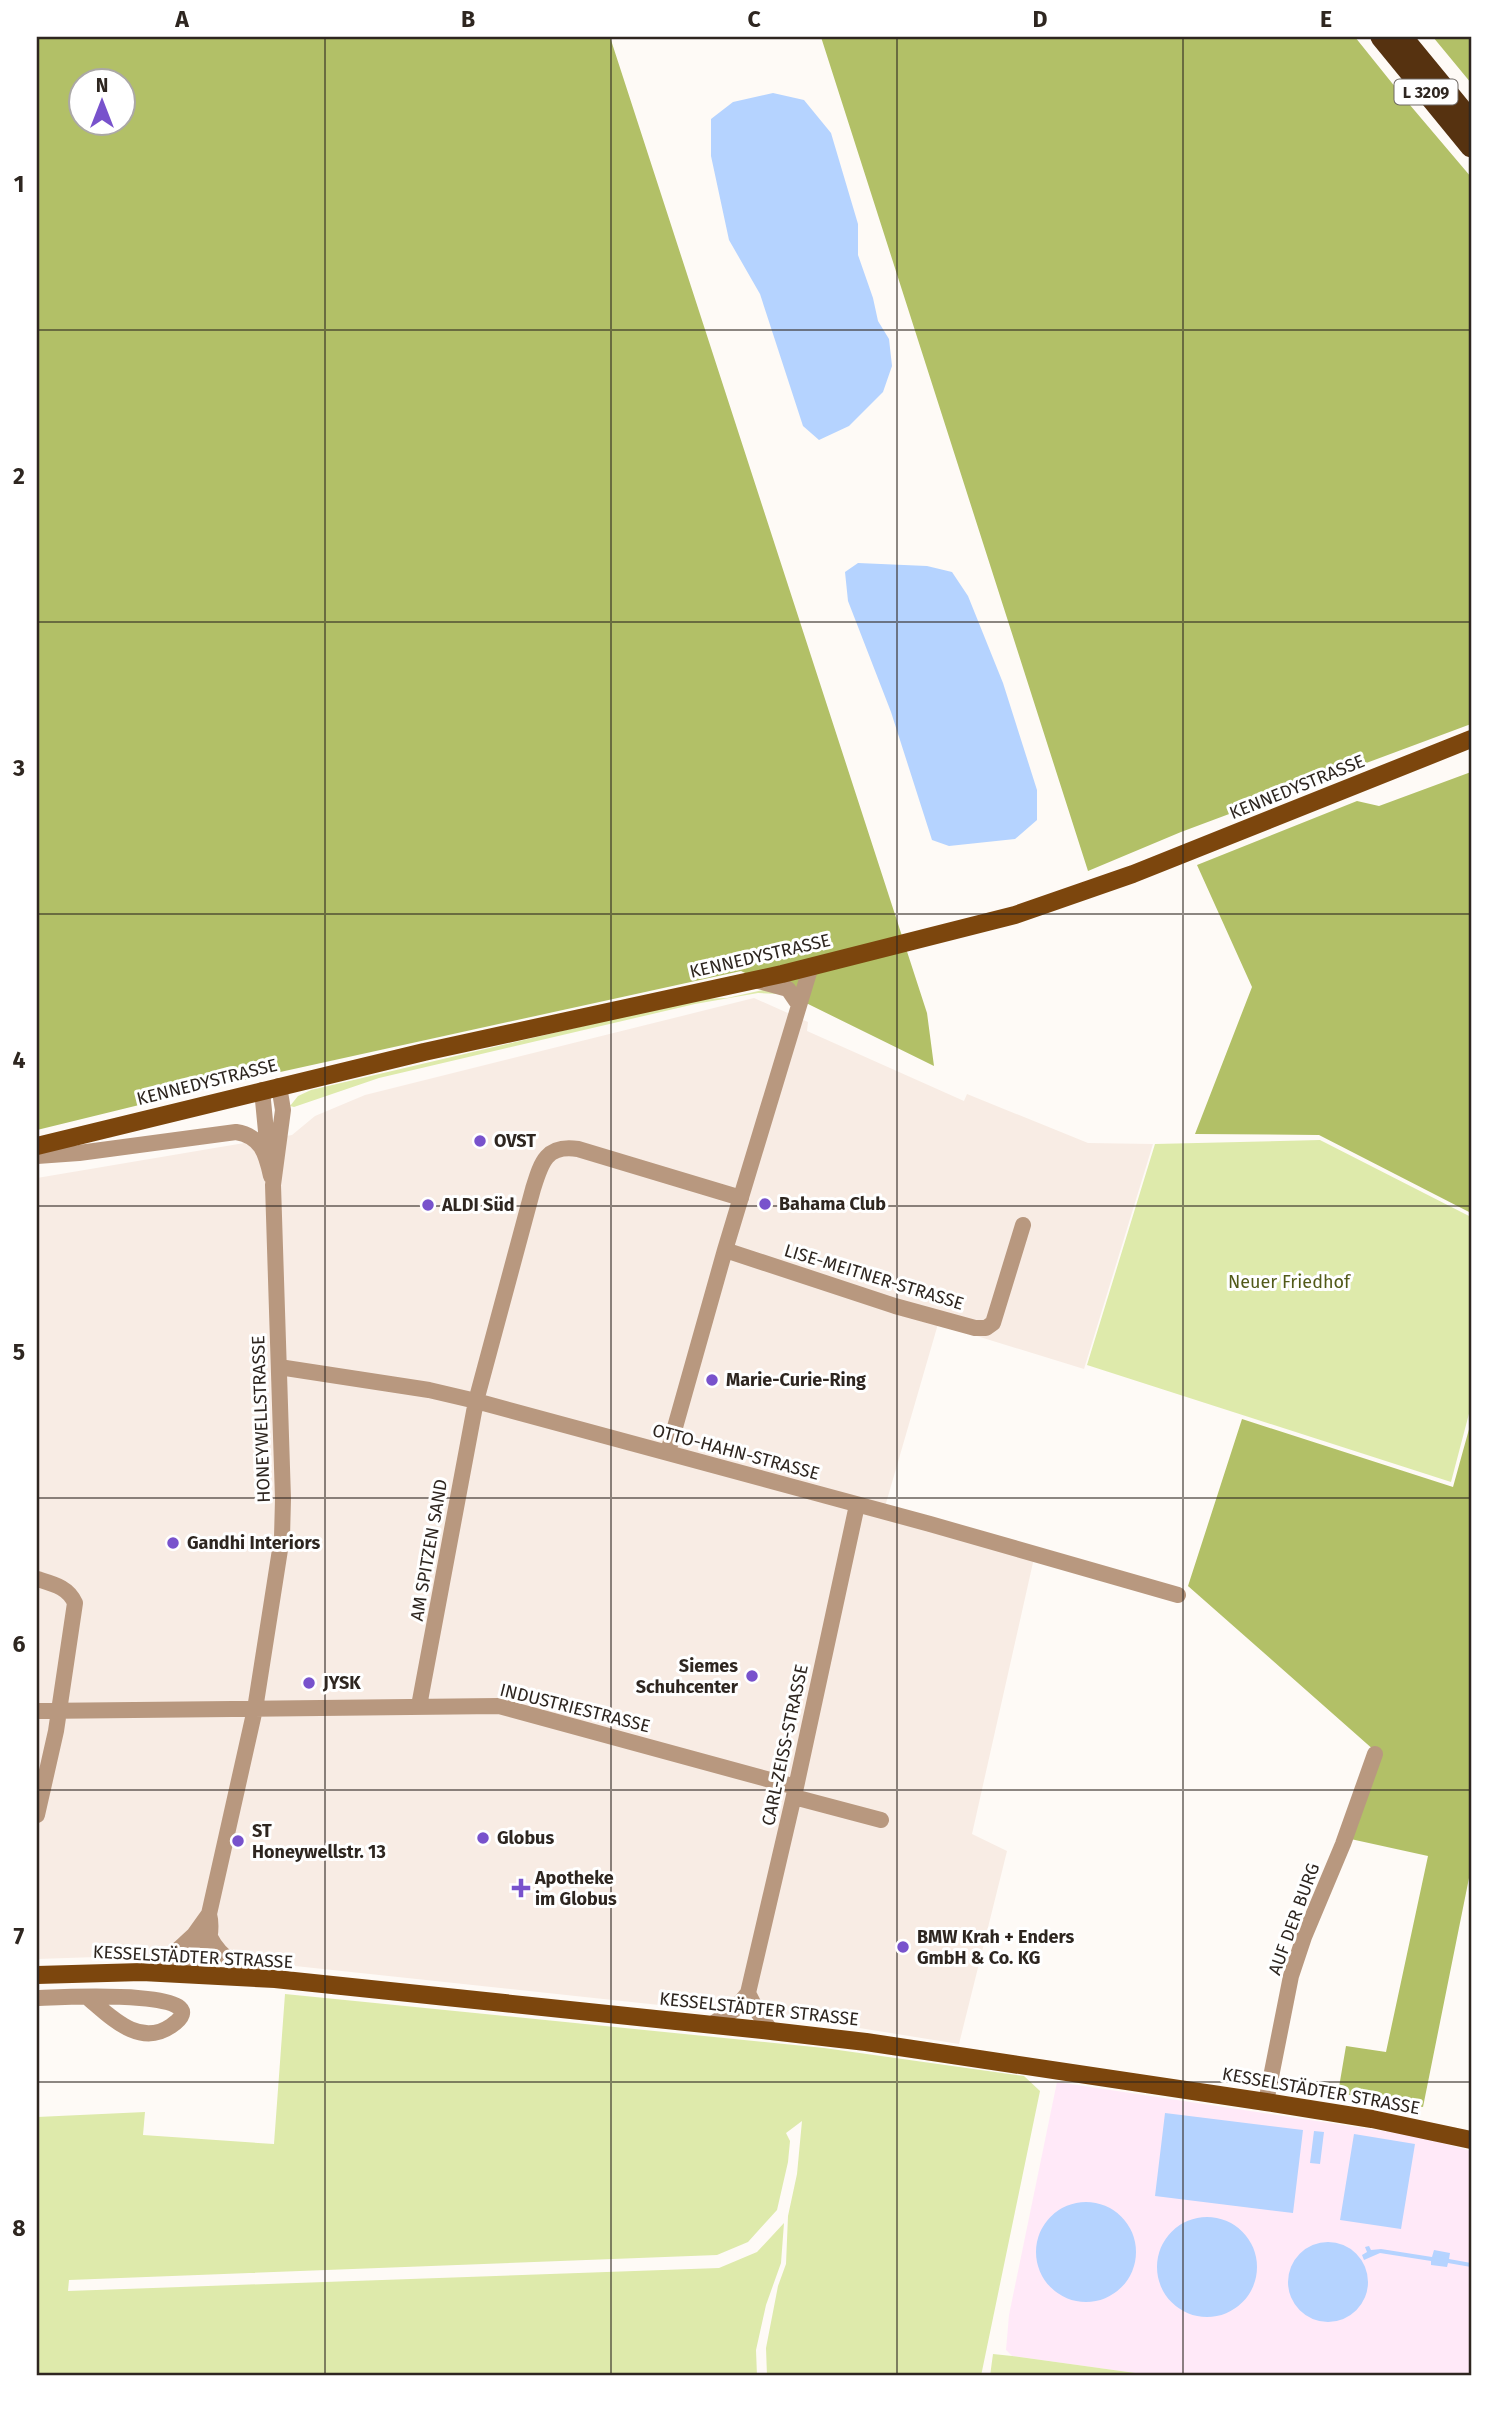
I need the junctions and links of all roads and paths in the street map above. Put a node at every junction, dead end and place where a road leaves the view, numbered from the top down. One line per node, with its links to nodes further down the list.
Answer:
1 (1381, 37): 4 (highway, L 3209)
2 (1402, 37): 3 (highway, L 3209)
3 (1471, 121)
4 (1471, 147)
5 (1471, 739): 6 (main road, KENNEDYSTRASSE)
6 (811, 966): 7 (main road, KENNEDYSTRASSE); 8 (street)
7 (752, 980): 8 (street); 9 (main road, KENNEDYSTRASSE)
8 (799, 1005): 14 (street)
9 (271, 1088): 10 (main road, KENNEDYSTRASSE); 12 (street); 13 (street, HONEYWELLSTRASSE)
10 (37, 1146)
11 (37, 1156): 12 (street)
12 (268, 1162): 13 (street)
13 (274, 1185): 17 (street, HONEYWELLSTRASSE)
14 (741, 1198): 16 (street); 18 (street)
15 (1023, 1225): 16 (street, LISE-MEITNER-STRASSE)
16 (725, 1250): 19 (street)
17 (279, 1367): 18 (street, OTTO-HAHN-STRASSE); 24 (street, HONEYWELLSTRASSE)
18 (476, 1401): 19 (street, OTTO-HAHN-STRASSE); 23 (street, AM SPITZEN SAND)
19 (668, 1452): 20 (street, OTTO-HAHN-STRASSE)
20 (857, 1505): 22 (street, OTTO-HAHN-STRASSE); 28 (street, CARL-ZEISS-STRASSE)
21 (37, 1579): 25 (street)
22 (1178, 1595)
23 (419, 1706): 24 (street, INDUSTRIESTRASSE); 28 (street, INDUSTRIESTRASSE)
24 (255, 1709): 25 (street, INDUSTRIESTRASSE); 31 (street, HONEYWELLSTRASSE)
25 (59, 1710): 26 (street, INDUSTRIESTRASSE); 29 (street)
26 (37, 1711)
27 (1375, 1754): 41 (street, AUF DER BURG)
28 (795, 1792): 30 (street, INDUSTRIESTRASSE); 36 (street, CARL-ZEISS-STRASSE)
29 (37, 1815)
30 (881, 1820)
31 (202, 1936): 32 (street, HONEYWELLSTRASSE); 33 (street, HONEYWELLSTRASSE); 35 (street)
32 (142, 1972): 33 (main road, KESSELSTÄDTER STRASSE); 34 (main road, KESSELSTÄDTER STRASSE)
33 (195, 1974): 35 (main road, KESSELSTÄDTER STRASSE)
34 (37, 1975)
35 (275, 1979): 39 (main road, KESSELSTÄDTER STRASSE)
36 (748, 1993): 39 (street); 40 (street)
37 (87, 1997): 37 (street); 38 (street)
38 (37, 1998)
39 (711, 2025): 40 (main road, KESSELSTÄDTER STRASSE)
40 (771, 2031): 41 (main road, KESSELSTÄDTER STRASSE)
41 (1266, 2102): 42 (main road, KESSELSTÄDTER STRASSE)
42 (1471, 2140)

